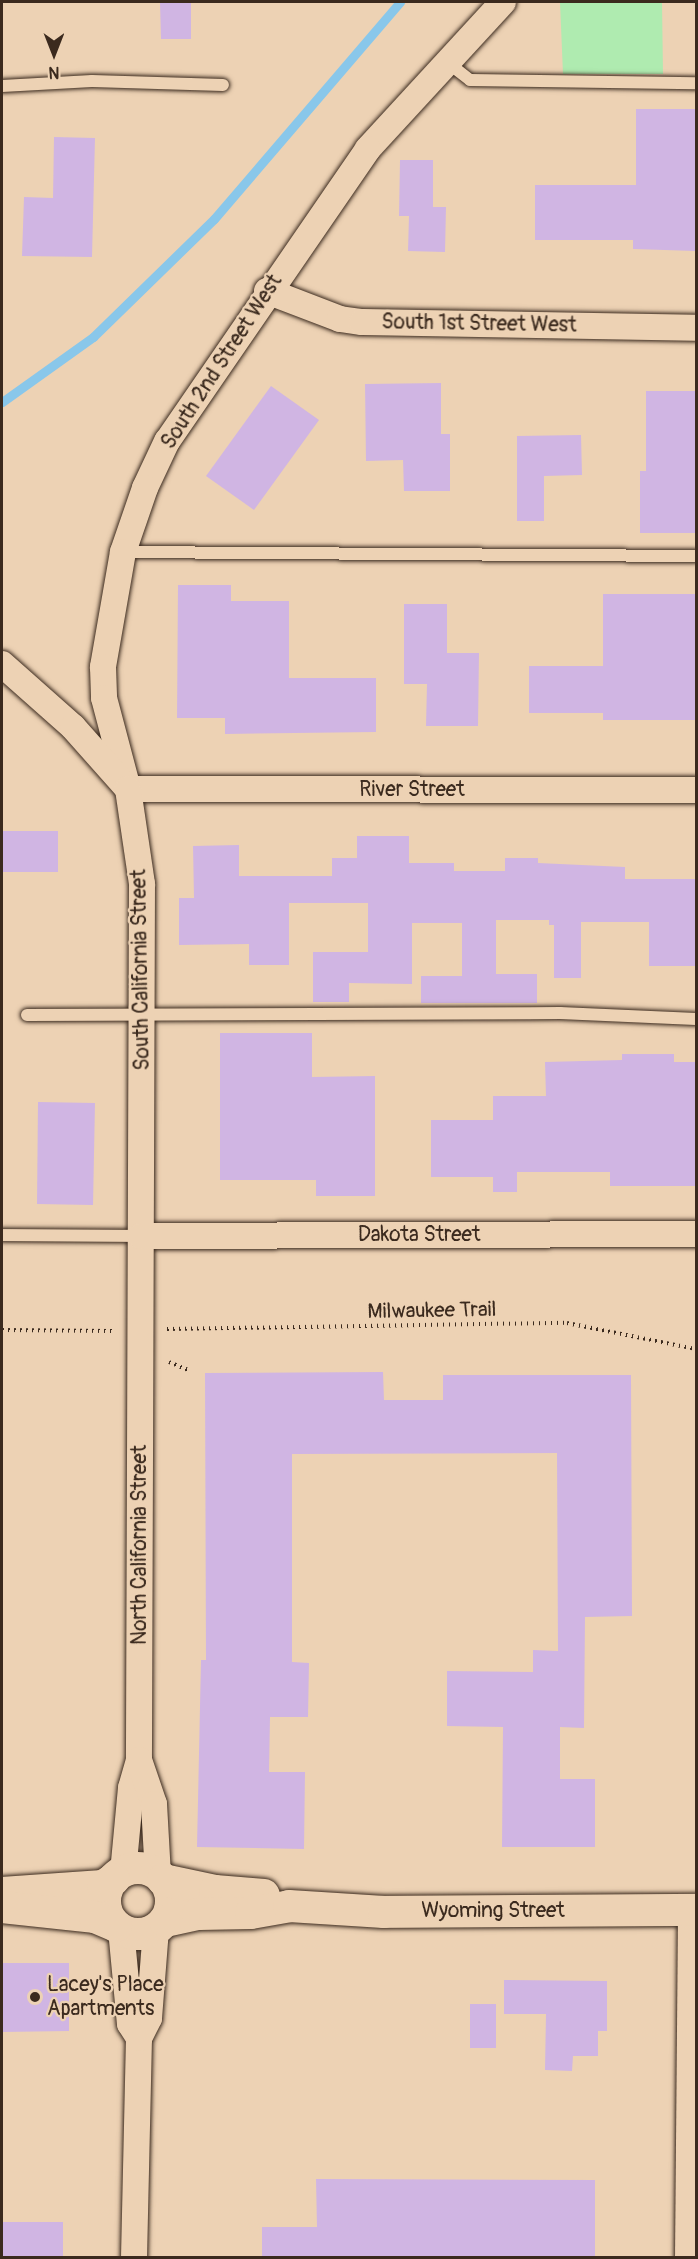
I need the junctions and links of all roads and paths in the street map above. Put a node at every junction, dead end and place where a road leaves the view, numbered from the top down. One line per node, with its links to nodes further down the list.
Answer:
1 (503, 2): 2 (street, South 2nd Street West)
2 (447, 62): 3 (lane); 6 (street, South 2nd Street West)
3 (696, 83)
4 (223, 85): 5 (lane)
5 (2, 86)
6 (267, 291): 7 (street, South 1st Street West); 8 (street, South 2nd Street West)
7 (696, 328)
8 (123, 552): 9 (lane); 11 (street, South 2nd Street West)
9 (696, 556)
10 (2, 664): 11 (street)
11 (128, 789): 12 (street, River Street); 13 (street, South California Street)
12 (696, 790)
13 (143, 1014): 14 (lane); 15 (lane); 18 (street, South California Street)
14 (27, 1015)
15 (696, 1019)
16 (696, 1234): 18 (street, Dakota Street)
17 (2, 1235): 18 (lane)
18 (141, 1236): 20 (street, South California Street)
19 (2, 1330): 20 (path, Milwaukee Trail)
20 (142, 1330): 21 (path, Milwaukee Trail); 22 (street, North California Street)
21 (696, 1349)
22 (139, 1760): 23 (street, North California Street); 24 (street, North California Street)
23 (119, 1876): 24 (street); 25 (street); 30 (street)
24 (160, 1878): 26 (street, Wyoming Street); 29 (street)
25 (2, 1893)
26 (290, 1906): 28 (street, Wyoming Street); 29 (street, Wyoming Street)
27 (2, 1907): 30 (street)
28 (694, 1910): 32 (street)
29 (160, 1925): 30 (street); 31 (street)
30 (119, 1927): 31 (street)
31 (139, 2038): 33 (street)
32 (693, 2157): 34 (street)
33 (134, 2258)
34 (688, 2258)

